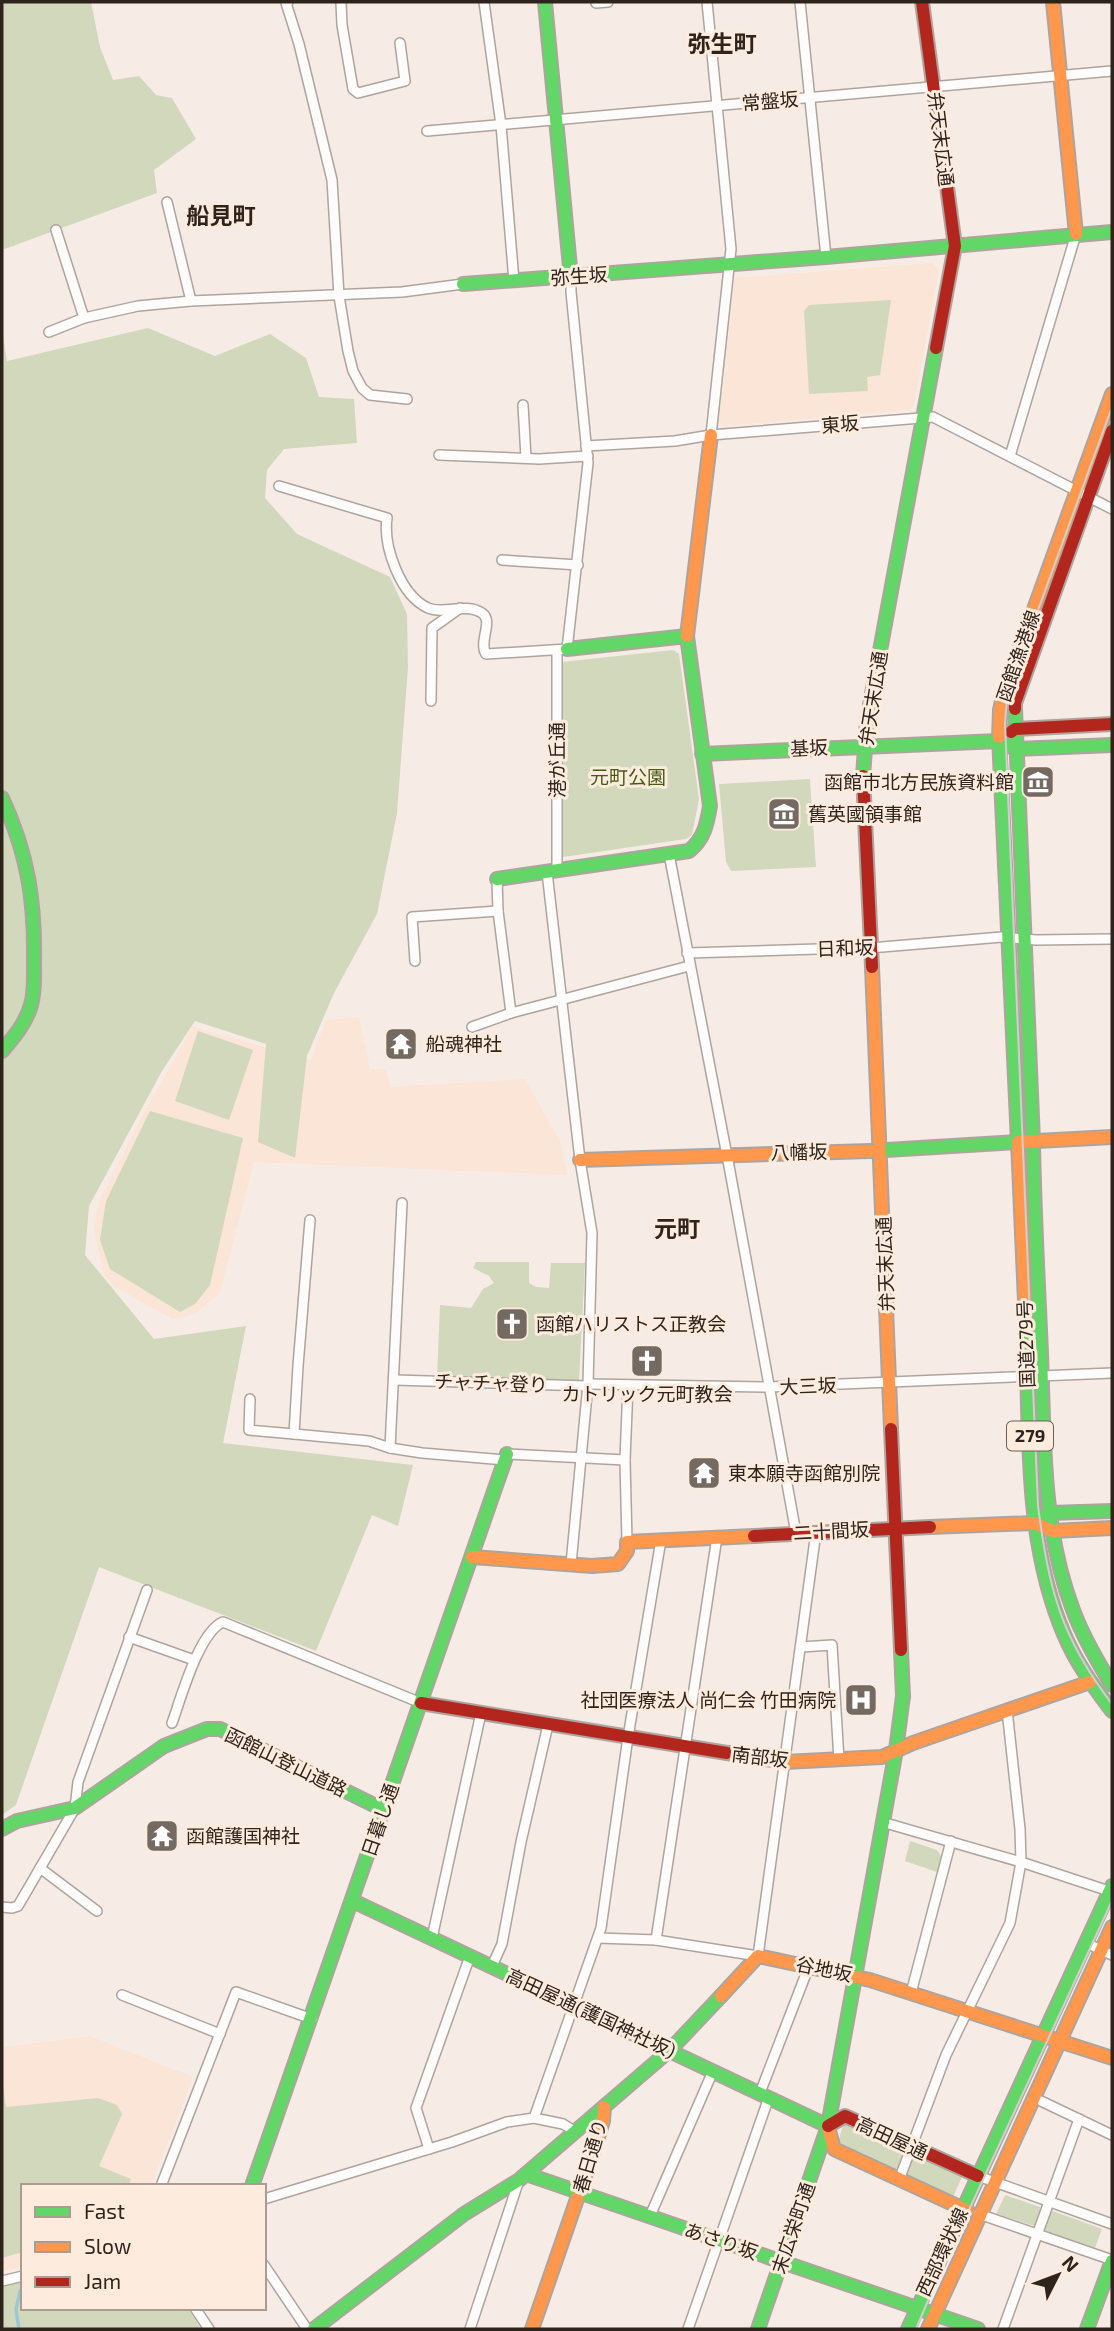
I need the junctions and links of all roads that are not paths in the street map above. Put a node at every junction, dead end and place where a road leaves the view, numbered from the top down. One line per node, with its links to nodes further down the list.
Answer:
1 (287, 2): 30 (street)
2 (341, 2): 11 (street)
3 (484, 2): 18 (street)
4 (545, 2): 17 (main road)
5 (608, 2): 10 (street)
6 (707, 2): 16 (street)
7 (800, 2): 15 (street)
8 (922, 2): 14 (main road, 弁天末広通)
9 (1053, 2): 13 (main road)
10 (596, 3)
11 (400, 43)
12 (1112, 71): 13 (street, 常盤坂)
13 (1062, 76): 14 (street, 常盤坂); 23 (main road)
14 (934, 87): 15 (street, 常盤坂); 24 (main road, 弁天末広通)
15 (809, 98): 16 (street, 常盤坂); 25 (street)
16 (718, 106): 17 (street, 常盤坂); 26 (street)
17 (556, 120): 18 (street, 常盤坂); 27 (main road)
18 (501, 125): 19 (street, 常盤坂); 28 (street)
19 (427, 131)
20 (167, 202): 31 (street)
21 (56, 230): 32 (street)
22 (1112, 232): 23 (main road, 弥生坂)
23 (1076, 234): 24 (main road, 弥生坂); 42 (street)
24 (955, 246): 25 (main road, 弥生坂); 37 (main road, 弁天末広通)
25 (826, 257): 26 (main road, 弥生坂)
26 (731, 264): 27 (main road, 弥生坂); 39 (street)
27 (571, 278): 28 (main road, 弥生坂); 40 (street, 港が丘通)
28 (514, 281): 29 (main road, 弥生坂)
29 (463, 285): 30 (street, 弥生坂)
30 (339, 296): 31 (street, 弥生坂); 35 (street)
31 (191, 301): 32 (street, 弥生坂)
32 (84, 318): 33 (street, 弥生坂)
33 (49, 332)
34 (1112, 394): 45 (main road, 函館漁港線)
35 (407, 399)
36 (523, 405): 43 (street)
37 (923, 417): 39 (street, 東坂); 42 (street, 東坂); 56 (main road, 弁天末広通)
38 (1112, 431): 45 (main road, 函館漁港線)
39 (712, 435): 40 (street, 東坂); 50 (main road)
40 (587, 451): 43 (street, 東坂); 48 (street, 港が丘通)
41 (439, 455): 43 (street, 東坂)
42 (1010, 456): 45 (street, 東坂)
43 (526, 458)
44 (279, 486): 49 (street)
45 (1084, 492): 46 (street, 東坂); 54 (main road, 函館漁港線); 55 (main road, 函館漁港線)
46 (1112, 509)
47 (502, 560): 48 (street)
48 (578, 565): 51 (street, 港が丘通)
49 (461, 607): 51 (street); 52 (street)
50 (687, 636): 51 (main road); 59 (main road)
51 (562, 649): 62 (street, 港が丘通)
52 (431, 701)
53 (1112, 724): 54 (main road)
54 (1015, 729): 55 (main road); 58 (main road, 函館漁港線)
55 (999, 741): 56 (main road, 基坂); 58 (main road); 65 (main road, 函館漁港線)
56 (864, 745): 59 (main road, 基坂); 68 (main road, 弁天末広通)
57 (1112, 745): 58 (main road)
58 (1016, 749): 67 (main road, 函館漁港線)
59 (702, 754): 61 (main road)
60 (2, 798): 75 (main road)
61 (669, 853): 62 (main road); 69 (street)
62 (552, 871): 63 (main road); 72 (street, 港が丘通)
63 (497, 880): 64 (street)
64 (498, 911): 70 (street); 73 (street)
65 (1005, 938): 67 (street, 日和坂); 68 (street, 日和坂); 78 (main road, 函館漁港線)
66 (1112, 939): 67 (street, 日和坂)
67 (1024, 940): 77 (main road, 函館漁港線)
68 (871, 947): 69 (street, 日和坂); 79 (main road, 弁天末広通)
69 (687, 953): 71 (street)
70 (415, 961)
71 (690, 966): 72 (street); 80 (street)
72 (561, 1000): 73 (street); 81 (street, 港が丘通)
73 (511, 1013): 74 (street)
74 (472, 1027)
75 (2, 1051)
76 (1112, 1137): 77 (main road)
77 (1033, 1141): 78 (main road); 86 (main road, 国道279号 / 279)
78 (1017, 1142): 79 (main road, 八幡坂); 85 (main road, 国道279号 / 279)
79 (880, 1150): 80 (main road, 八幡坂); 88 (main road, 弁天末広通)
80 (726, 1154): 81 (main road, 八幡坂); 91 (street)
81 (580, 1160): 89 (street, 港が丘通)
82 (402, 1203): 87 (street)
83 (310, 1220): 93 (street)
84 (1112, 1373): 86 (street, 大三坂)
85 (1028, 1376): 86 (street, 大三坂); 88 (street, 大三坂); 100 (main road, 国道279号 / 279)
86 (1042, 1376): 99 (main road, 国道279号 / 279)
87 (395, 1380): 89 (street, チャチャ登り); 94 (street)
88 (890, 1383): 91 (street, 大三坂); 102 (main road, 弁天末広通)
89 (588, 1385): 90 (street, 大三坂); 96 (street, 港が丘通)
90 (628, 1385): 91 (street, 大三坂); 97 (street)
91 (769, 1387): 105 (street)
92 (250, 1399): 93 (street)
93 (295, 1434): 94 (street)
94 (390, 1448): 95 (street)
95 (506, 1457): 96 (street); 109 (main road, 日暮し通)
96 (581, 1457): 97 (street); 110 (street, 港が丘通)
97 (625, 1460): 108 (street)
98 (1112, 1511): 99 (main road)
99 (1051, 1513): 100 (main road); 103 (main road, 国道279号 / 279)
100 (1034, 1523): 102 (main road, 二十間坂); 103 (main road); 115 (main road, 国道279号 / 279)
101 (1112, 1528): 103 (main road)
102 (895, 1529): 104 (main road, 二十間坂); 125 (main road, 弁天末広通)
103 (1053, 1531): 116 (main road, 国道279号 / 279)
104 (816, 1532): 105 (main road, 二十間坂); 113 (street)
105 (796, 1533): 106 (main road, 二十間坂)
106 (717, 1537): 107 (main road, 二十間坂); 124 (street)
107 (661, 1541): 108 (main road, 二十間坂); 123 (street)
108 (627, 1542): 110 (main road)
109 (472, 1557): 110 (main road); 117 (main road, 日暮し通)
110 (571, 1564)
111 (147, 1590): 112 (street)
112 (129, 1637): 114 (street); 128 (street)
113 (801, 1647): 126 (street); 127 (street)
114 (194, 1660): 117 (street); 121 (street)
115 (1090, 1682): 118 (main road, 南部坂); 119 (main road, 国道279号 / 279)
116 (1112, 1685)
117 (421, 1703): 120 (main road, 南部坂); 129 (main road, 日暮し通)
118 (1007, 1710): 125 (main road, 南部坂); 133 (street)
119 (1112, 1711)
120 (481, 1713): 122 (main road, 南部坂); 140 (street)
121 (172, 1723)
122 (548, 1725): 123 (main road, 南部坂); 147 (street)
123 (628, 1737): 124 (main road, 南部坂); 141 (street)
124 (684, 1746): 127 (main road, 南部坂); 142 (street)
125 (896, 1750): 126 (main road, 南部坂); 130 (main road, 弁天末広通)
126 (839, 1759): 127 (main road, 南部坂)
127 (785, 1762): 146 (street)
128 (75, 1808): 129 (main road, 函館山登山道路); 131 (main road, 函館山登山道路); 134 (street)
129 (383, 1811): 136 (main road, 日暮し通)
130 (882, 1822): 132 (street); 149 (main road, 末広栄町通)
131 (2, 1829)
132 (951, 1841): 133 (street); 150 (street)
133 (1021, 1862): 135 (street); 153 (street)
134 (40, 1868): 137 (street); 138 (street)
135 (1111, 1890): 143 (main road, 西部環状線)
136 (353, 1901): 140 (main road, 高田屋通(護国神社坂)); 154 (main road, 日暮し通)
137 (2, 1907)
138 (97, 1911)
139 (1112, 1927): 144 (main road, 西部環状線)
140 (432, 1938): 145 (main road, 高田屋通(護国神社坂))
141 (598, 1938): 142 (street, 谷地坂); 152 (street)
142 (656, 1940): 146 (street, 谷地坂)
143 (1086, 1943): 144 (street); 156 (main road, 西部環状線)
144 (1107, 1953): 157 (main road, 西部環状線)
145 (470, 1956): 147 (main road, 高田屋通(護国神社坂)); 170 (street)
146 (758, 1956): 148 (main road, 谷地坂); 158 (main road, 春日通り)
147 (492, 1966): 152 (main road, 高田屋通(護国神社坂))
148 (809, 1966): 149 (main road, 谷地坂); 161 (street)
149 (856, 1976): 150 (main road, 谷地坂); 166 (main road, 末広栄町通)
150 (911, 1993): 153 (main road, 谷地坂)
151 (122, 1995): 155 (street)
152 (573, 2005): 158 (main road, 高田屋通(護国神社坂)); 164 (street)
153 (968, 2011): 156 (main road, 谷地坂); 169 (street)
154 (312, 2019): 155 (street); 176 (main road, 日暮し通)
155 (220, 2034): 175 (street)
156 (1043, 2035): 157 (main road, 谷地坂); 171 (main road, 西部環状線)
157 (1060, 2041): 159 (main road, 谷地坂); 174 (main road, 西部環状線)
158 (670, 2050): 160 (main road, 高田屋通(護国神社坂)); 163 (main road, 春日通り)
159 (1112, 2058)
160 (713, 2071): 161 (main road, 高田屋通(護国神社坂)); 182 (street)
161 (764, 2095): 166 (main road, 高田屋通(護国神社坂)); 185 (street)
162 (1041, 2101): 165 (street)
163 (604, 2107): 167 (main road); 177 (main road, 春日通り)
164 (534, 2118): 167 (street); 170 (street)
165 (1079, 2119): 168 (street); 179 (street)
166 (828, 2126): 169 (main road, 高田屋通); 173 (main road, 高田屋通); 187 (main road, 末広栄町通)
167 (576, 2132): 172 (main road)
168 (1112, 2135)
169 (912, 2148): 171 (main road, 高田屋通); 173 (street)
170 (429, 2149): 178 (street)
171 (978, 2176): 174 (street, 高田屋通); 180 (main road, 西部環状線)
172 (522, 2177): 177 (main road, あさり坂); 196 (main road); 197 (street)
173 (899, 2179): 180 (main road, 高田屋通)
174 (994, 2183): 179 (street, 高田屋通); 181 (main road, 西部環状線)
175 (162, 2184)
176 (253, 2184)
177 (580, 2193): 182 (main road, あさり坂); 198 (main road, 春日通り)
178 (266, 2198)
179 (1048, 2203): 183 (street, 高田屋通); 184 (street)
180 (962, 2209): 181 (main road, 高田屋通); 191 (main road, 西部環状線)
181 (979, 2214): 184 (street); 193 (main road, 西部環状線)
182 (650, 2216): 185 (main road, あさり坂)
183 (1112, 2224)
184 (1037, 2234): 186 (street); 204 (street)
185 (718, 2240): 187 (main road, あさり坂); 199 (street)
186 (1112, 2261): 205 (main road)
187 (781, 2262): 191 (main road, あさり坂); 200 (main road, 末広栄町通)
188 (266, 2268): 195 (street)
189 (21, 2276): 190 (street)
190 (2, 2281)
191 (916, 2309): 193 (main road, あさり坂); 201 (main road, 西部環状線)
192 (196, 2310): 194 (street)
193 (933, 2315): 202 (main road, 西部環状線); 203 (main road, あさり坂)
194 (209, 2329)
195 (307, 2329)
196 (314, 2329)
197 (470, 2329)
198 (532, 2329)
199 (688, 2329)
200 (758, 2329)
201 (908, 2329)
202 (928, 2329)
203 (978, 2329)
204 (1003, 2329)
205 (1087, 2329)

